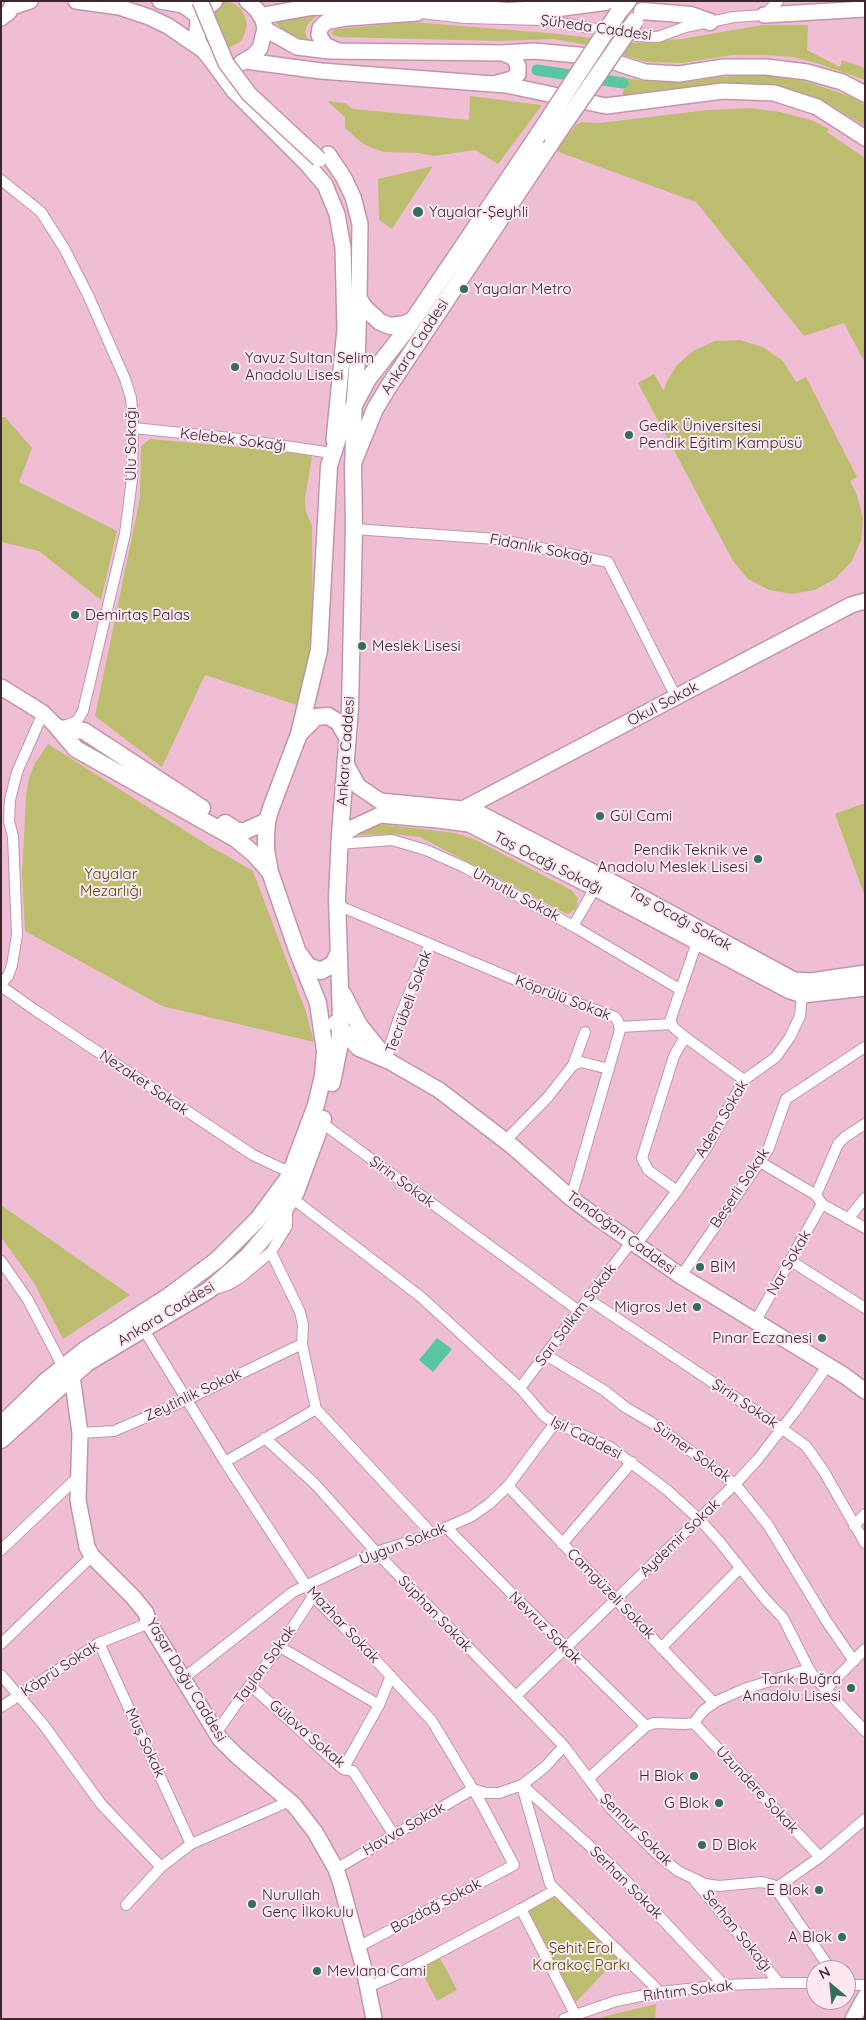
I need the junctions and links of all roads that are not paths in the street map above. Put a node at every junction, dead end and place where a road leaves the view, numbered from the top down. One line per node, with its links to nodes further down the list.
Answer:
1 (30, 1): 10 (street)
2 (76, 1): 19 (street)
3 (160, 1): 8 (street)
4 (214, 1): 8 (street)
5 (778, 1): 14 (street)
6 (387, 4): 7 (main road); 11 (main road); 13 (street, Şüheda Caddesi)
7 (620, 5): 27 (main road, Ankara Caddesi, bridge)
8 (201, 7): 19 (street); 24 (street)
9 (865, 9): 14 (street, Şüheda Caddesi)
10 (9, 10): 16 (street)
11 (257, 11): 17 (street); 20 (street)
12 (642, 11): 15 (main road); 32 (main road, Ankara Caddesi, bridge)
13 (417, 13): 15 (street, Şüheda Caddesi); 17 (street)
14 (764, 15): 15 (street, Şüheda Caddesi)
15 (710, 22)
16 (1, 27)
17 (340, 51): 18 (street)
18 (503, 53): 21 (street); 22 (street)
19 (206, 54): 20 (street); 29 (street)
20 (246, 61): 21 (street)
21 (494, 84): 23 (street)
22 (865, 94)
23 (865, 138)
24 (324, 157): 26 (street); 29 (street)
25 (1, 180): 30 (street, Ulu Sokağı)
26 (359, 299): 27 (main road); 28 (street)
27 (413, 320): 28 (main road, Ankara Caddesi)
28 (354, 405): 31 (main road, Ankara Caddesi); 32 (street)
29 (337, 409): 31 (street)
30 (134, 428): 31 (street, Kelebek Sokağı); 38 (street, Ulu Sokağı)
31 (332, 453): 39 (main road, Ankara Caddesi)
32 (353, 463): 33 (main road, Ankara Caddesi)
33 (354, 529): 36 (street, Fidanlık Sokağı); 40 (main road, Ankara Caddesi)
34 (865, 601): 36 (street, Okul Sokak)
35 (1, 688): 37 (street)
36 (676, 697): 42 (street, Okul Sokak)
37 (43, 713): 38 (street); 54 (street)
38 (58, 728): 43 (main road); 45 (main road)
39 (299, 734): 40 (main road); 43 (main road, Ankara Caddesi)
40 (346, 737): 41 (main road, Ankara Caddesi)
41 (345, 762): 42 (street); 44 (main road, Ankara Caddesi)
42 (459, 815): 44 (street, Taş Ocağı Sokağı); 46 (street, Taş Ocağı Sokağı)
43 (267, 821): 45 (main road, Ankara Caddesi)
44 (339, 844): 47 (main road, Ankara Caddesi); 48 (street, Umutlu Sokak)
45 (270, 872): 51 (main road, Ankara Caddesi)
46 (598, 882): 48 (street); 49 (street, Taş Ocağı Sokağı); 53 (street, Taş Ocağı Sokak)
47 (337, 905): 50 (street, Köprülü Sokak); 52 (main road, Ankara Caddesi)
48 (573, 926): 57 (street, Umutlu Sokak)
49 (697, 942): 57 (street); 58 (street, Taş Ocağı Sokağı)
50 (430, 944): 61 (street, Köprülü Sokak); 68 (street, Tecrübeli Sokak)
51 (297, 950): 52 (main road); 59 (main road, Ankara Caddesi)
52 (338, 954): 55 (main road, Ankara Caddesi)
53 (865, 973)
54 (1, 985): 76 (street, Nezaket Sokak)
55 (340, 987): 62 (main road, Ankara Caddesi); 68 (main road)
56 (865, 988): 58 (street)
57 (681, 990): 60 (street)
58 (802, 995): 71 (street, Adem Sokak)
59 (318, 1003): 62 (main road); 76 (main road, Ankara Caddesi)
60 (672, 1024): 61 (street); 64 (street)
61 (620, 1027): 70 (street, Köprülü Sokak)
62 (340, 1028): 66 (main road); 67 (main road, Ankara Caddesi)
63 (585, 1032): 69 (street)
64 (685, 1036): 71 (street); 77 (street)
65 (865, 1047): 75 (street, Beşerli Sokak)
66 (359, 1048): 67 (main road); 68 (main road)
67 (338, 1056): 72 (main road, Ankara Caddesi)
68 (388, 1060): 74 (street, Tandoğan Caddesi)
69 (573, 1065): 70 (street); 74 (street)
70 (609, 1069): 79 (street, Köprülü Sokak)
71 (744, 1080): 77 (street, Adem Sokak)
72 (322, 1123): 81 (main road, Ankara Caddesi); 93 (street, Şirin Sokak)
73 (865, 1124): 78 (street)
74 (505, 1141): 79 (street, Tandoğan Caddesi)
75 (760, 1162): 78 (street); 89 (street, Beşerli Sokak)
76 (291, 1173): 99 (main road, Ankara Caddesi)
77 (677, 1191): 85 (street, Adem Sokak)
78 (816, 1195): 82 (street)
79 (571, 1198): 85 (street, Tandoğan Caddesi)
80 (865, 1198): 83 (street)
81 (290, 1203): 86 (street); 90 (main road, Ankara Caddesi); 100 (street, Işıl Caddesi)
82 (822, 1204): 83 (street); 87 (street, Nar Sokak)
83 (848, 1219): 84 (street)
84 (865, 1228)
85 (634, 1243): 89 (street, Tandoğan Caddesi); 91 (street, Sarı Salkım Sokak)
86 (271, 1252): 90 (street); 96 (street)
87 (790, 1261): 92 (street); 94 (street, Nar Sokak)
88 (1, 1262): 99 (street)
89 (681, 1276): 94 (street, Tandoğan Caddesi)
90 (209, 1290): 95 (main road, Ankara Caddesi)
91 (588, 1299): 93 (street, Sarı Salkım Sokak); 106 (street, Şirin Sokak)
92 (865, 1308)
93 (579, 1311): 97 (street, Sarı Salkım Sokak)
94 (755, 1322): 98 (street, Tandoğan Caddesi)
95 (144, 1330): 99 (main road, Ankara Caddesi); 102 (street, Mazhar Sokak)
96 (302, 1344): 102 (street, Zeytinlik Sokak); 103 (street)
97 (546, 1355): 100 (street, Sarı Salkım Sokak); 113 (street, Sümer Sokak)
98 (828, 1366): 101 (street, Tandoğan Caddesi); 106 (street, Aydemir Sokak)
99 (67, 1372): 105 (main road, Ankara Caddesi); 107 (street, Yaşar Doğu Caddesi); 109 (main road, Ankara Caddesi)
100 (520, 1388): 104 (street, Işıl Caddesi)
101 (865, 1391)
102 (186, 1400): 107 (street, Zeytinlik Sokak); 110 (street, Mazhar Sokak)
103 (316, 1409): 108 (street); 119 (street)
104 (555, 1424): 111 (street, Işıl Caddesi); 114 (street, Uygun Sokak)
105 (1, 1425)
106 (782, 1428): 113 (street, Aydemir Sokak); 117 (street, Şirin Sokak)
107 (80, 1433): 112 (street, Yaşar Doğu Caddesi)
108 (265, 1438): 110 (street); 123 (street, Süphan Sokak)
109 (1, 1440)
110 (225, 1462): 126 (street, Mazhar Sokak)
111 (632, 1462): 116 (street, Işıl Caddesi); 121 (street)
112 (79, 1476): 122 (street); 124 (street, Yaşar Doğu Caddesi)
113 (735, 1484): 116 (street, Aydemir Sokak); 136 (street, Sümer Sokak)
114 (508, 1486): 118 (street, Uygun Sokak); 121 (street, Camgüzeli Sokak)
115 (865, 1514): 117 (street)
116 (700, 1520): 125 (street, Işıl Caddesi); 128 (street, Aydemir Sokak)
117 (854, 1526): 120 (street, Şirin Sokak)
118 (447, 1528): 119 (street, Uygun Sokak); 133 (street, Nevruz Sokak)
119 (432, 1534): 123 (street, Uygun Sokak)
120 (865, 1543)
121 (562, 1544): 128 (street, Camgüzeli Sokak)
122 (1, 1550)
123 (376, 1552): 126 (street, Uygun Sokak); 144 (street, Süphan Sokak)
124 (92, 1556): 129 (street, Yaşar Doğu Caddesi); 131 (street)
125 (740, 1568): 134 (street); 137 (street, Işıl Caddesi)
126 (306, 1587): 127 (street, Mazhar Sokak); 140 (street, Uygun Sokak)
127 (313, 1596): 132 (street, Taylan Sokak); 139 (street, Mazhar Sokak)
128 (616, 1600): 133 (street, Aydemir Sokak); 134 (street, Camgüzeli Sokak)
129 (149, 1623): 130 (street, Köprü Sokak); 140 (street, Yaşar Doğu Caddesi)
130 (99, 1643): 143 (street, Köprü Sokak); 160 (street, Muş Sokak)
131 (1, 1644)
132 (280, 1647): 141 (street, Taylan Sokak); 146 (street)
133 (566, 1648): 144 (street, Aydemir Sokak); 149 (street, Nevruz Sokak)
134 (661, 1648): 145 (street, Camgüzeli Sokak)
135 (865, 1649): 136 (street)
136 (854, 1660): 142 (street)
137 (809, 1669): 142 (street, Işıl Caddesi); 145 (street)
138 (1, 1675): 143 (street)
139 (391, 1676): 146 (street); 156 (street, Mazhar Sokak)
140 (184, 1678): 151 (street, Yaşar Doğu Caddesi)
141 (250, 1685): 151 (street, Taylan Sokak); 153 (street, Gülova Sokak)
142 (826, 1689): 150 (street, Işıl Caddesi)
143 (18, 1695): 147 (street, Köprü Sokak); 163 (street)
144 (516, 1696): 152 (street, Süphan Sokak)
145 (714, 1703): 148 (street)
146 (378, 1705): 153 (street)
147 (1, 1707)
148 (694, 1723): 149 (street); 161 (street, Uzundere Sokak)
149 (646, 1726): 154 (street)
150 (865, 1731)
151 (216, 1732): 157 (street, Yaşar Doğu Caddesi)
152 (564, 1746): 154 (street, Şennur Sokak); 155 (street)
153 (342, 1769): 159 (street, Gülova Sokak)
154 (589, 1778): 165 (street, Şennur Sokak)
155 (522, 1785): 156 (street); 167 (street); 174 (street, Serhan Sokak)
156 (473, 1789): 159 (street, Havva Sokak); 162 (street, Mazhar Sokak)
157 (290, 1801): 160 (street); 164 (street, Yaşar Doğu Caddesi)
158 (865, 1819): 161 (street)
159 (394, 1835): 164 (street, Havva Sokak)
160 (191, 1844): 163 (street)
161 (820, 1857): 166 (street)
162 (514, 1865): 170 (street, Bozdağ Sokak)
163 (161, 1867): 168 (street)
164 (336, 1869): 170 (street, Yaşar Doğu Caddesi)
165 (695, 1880): 166 (street, Şennur Sokak); 172 (street, Serhan Sokağı)
166 (776, 1888): 171 (street)
167 (555, 1890): 169 (street); 176 (street)
168 (126, 1905)
169 (522, 1909): 175 (street); 178 (street)
170 (358, 1946): 175 (street, Yaşar Doğu Caddesi)
171 (824, 1960)
172 (778, 1982): 173 (street, Rıhtım Sokak); 174 (street, Rıhtım Sokak)
173 (806, 1983)
174 (724, 1985): 176 (street, Rıhtım Sokak)
175 (368, 1987): 179 (street, Yaşar Doğu Caddesi)
176 (660, 1992): 178 (street, Rıhtım Sokak)
177 (865, 1997): 181 (street)
178 (575, 2014): 180 (street, Rıhtım Sokak)
179 (374, 2019)
180 (564, 2019)
181 (853, 2019)

